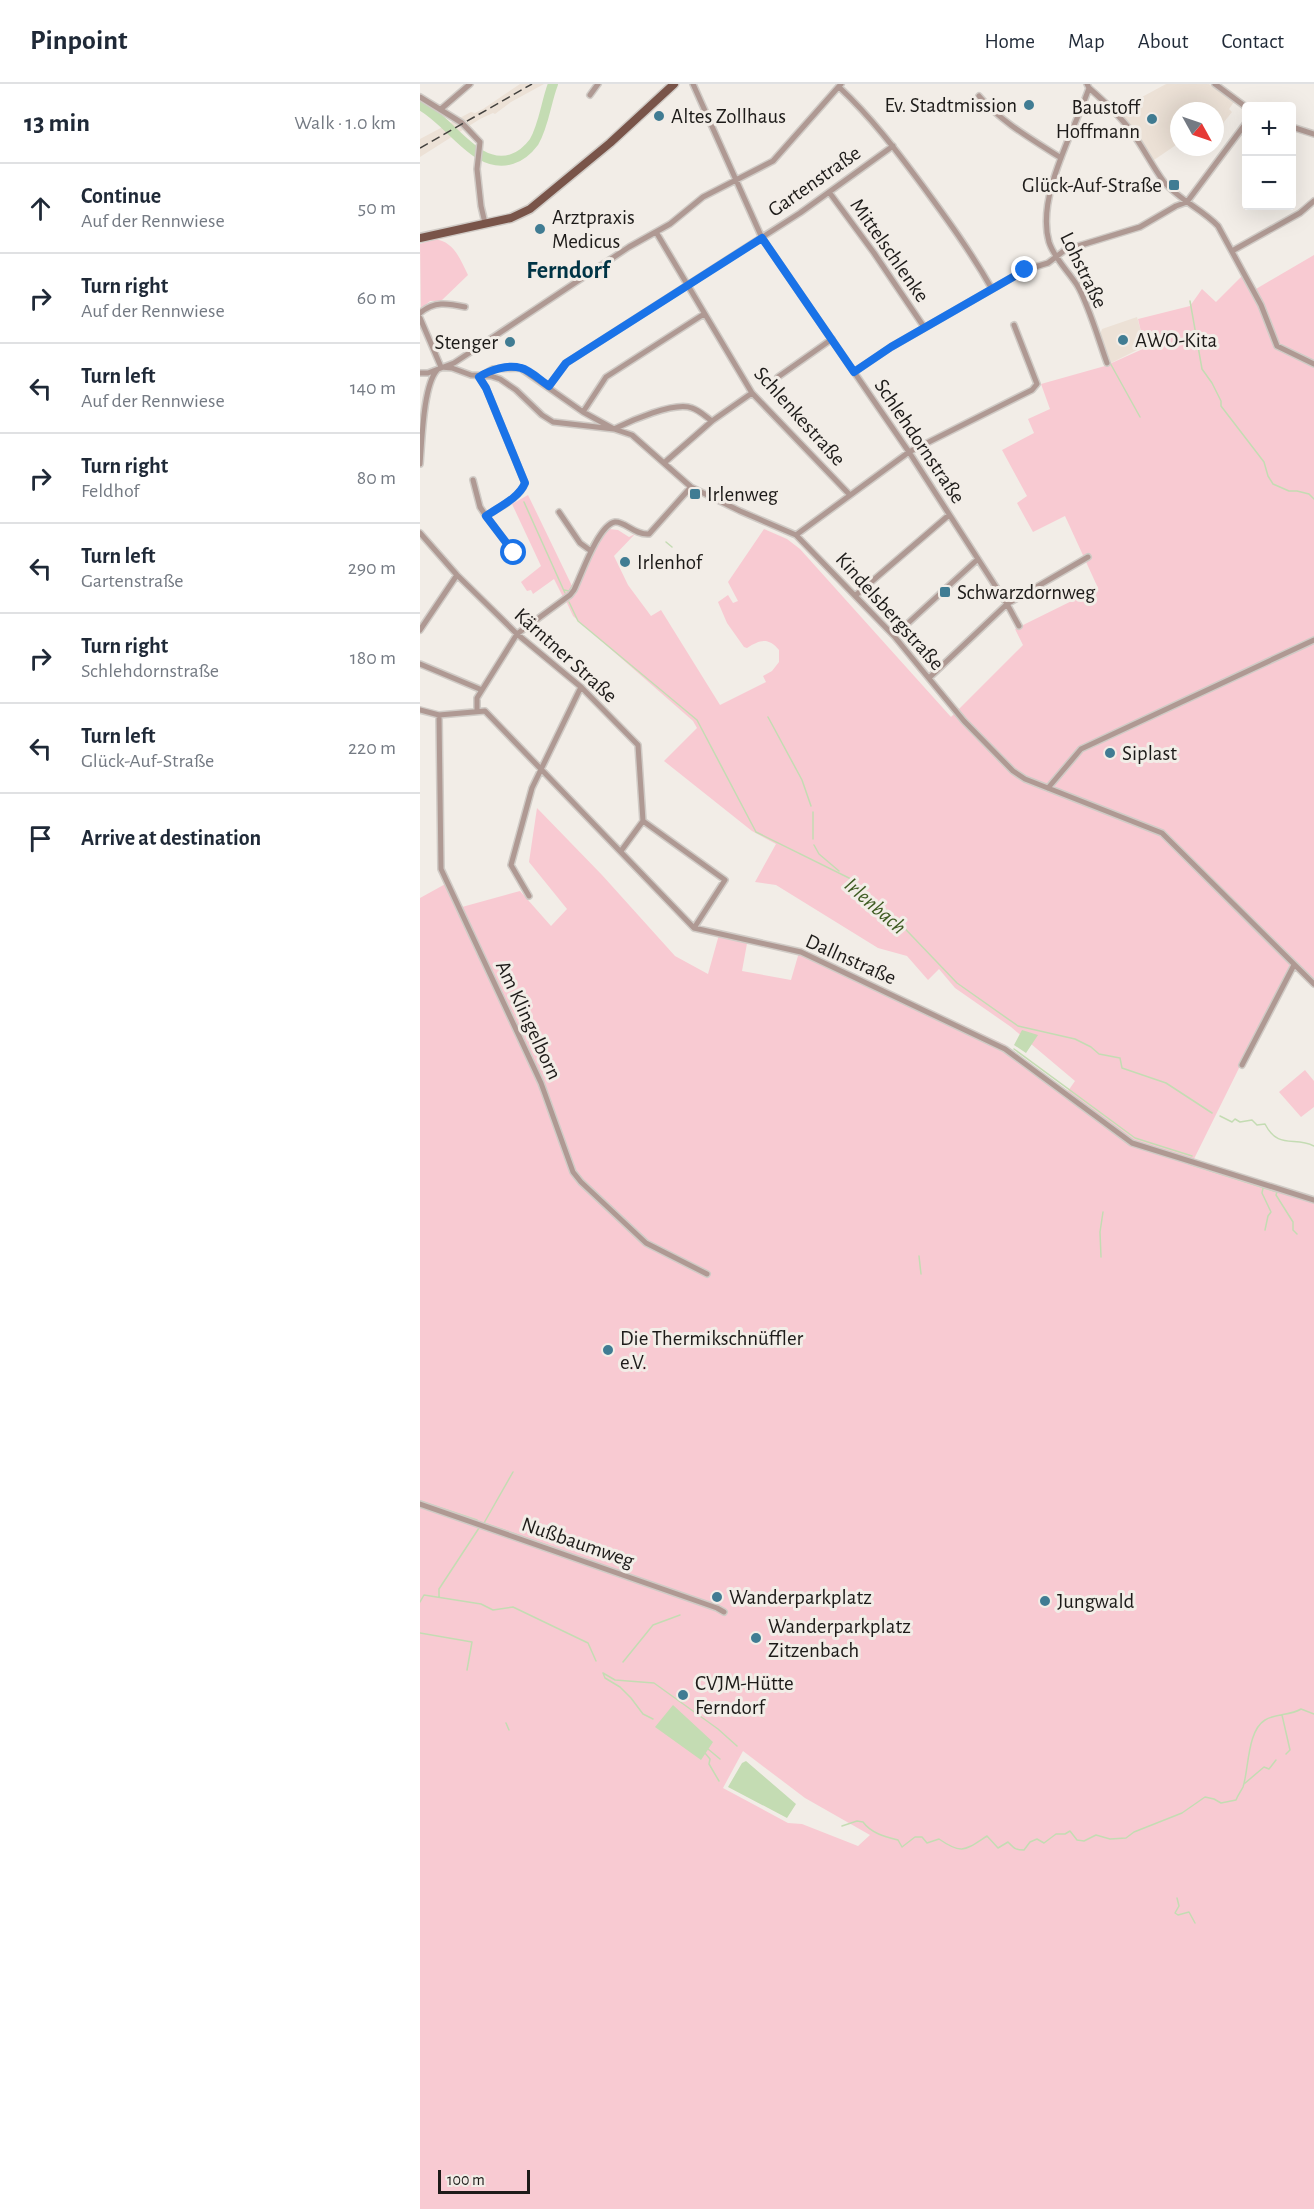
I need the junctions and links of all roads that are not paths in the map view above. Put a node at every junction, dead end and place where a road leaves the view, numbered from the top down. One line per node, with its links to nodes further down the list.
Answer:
1 (470, 84): 12 (street)
2 (598, 84): 8 (street)
3 (674, 84): 22 (main road)
4 (693, 84): 18 (street, Schlehdornstraße)
5 (1215, 84): 11 (street)
6 (840, 85): 16 (street); 18 (street)
7 (1088, 86): 17 (street, Lohstraße); 21 (street)
8 (590, 95)
9 (978, 96): 17 (street)
10 (420, 97): 12 (street)
11 (1242, 104)
12 (441, 109): 22 (street)
13 (1242, 128): 21 (street)
14 (1296, 128): 15 (street)
15 (1314, 134)
16 (893, 146): 19 (street, Gartenstraße); 29 (street)
17 (1061, 158): 27 (street, Lohstraße)
18 (735, 182): 23 (street); 25 (street, Schlehdornstraße)
19 (829, 192): 25 (street, Gartenstraße); 35 (street, Mittelschlenke)
20 (1314, 201): 26 (street)
21 (1187, 202): 26 (street); 27 (street)
22 (485, 223): 24 (main road)
23 (656, 232): 28 (street, Schlenkestraße); 39 (street)
24 (420, 238)
25 (762, 238): 28 (street, Gartenstraße); 36 (street, Schlehdornstraße)
26 (1232, 251): 38 (street)
27 (1056, 256): 29 (street); 37 (street, Lohstraße)
28 (688, 285): 32 (street, Schlenkestraße); 44 (street, Gartenstraße)
29 (992, 289): 35 (street)
30 (465, 307): 31 (street)
31 (420, 313)
32 (704, 314): 45 (street, Schlenkestraße); 46 (street)
33 (420, 318): 39 (street)
34 (1014, 325): 49 (street)
35 (924, 327): 40 (street)
36 (832, 339): 40 (street, Schlehdornstraße); 43 (street)
37 (1107, 363)
38 (1314, 364)
39 (441, 367): 41 (street); 42 (street, Kindelsbergstraße); 51 (street)
40 (854, 372): 49 (street, Schlehdornstraße)
41 (420, 373)
42 (479, 377): 44 (street); 48 (street, Kindelsbergstraße); 57 (street)
43 (778, 377)
44 (549, 386): 46 (street)
45 (752, 393): 47 (street); 54 (street, Schlenkestraße)
46 (583, 412): 48 (street)
47 (712, 421): 48 (street); 50 (street)
48 (614, 429): 50 (street, Kindelsbergstraße)
49 (909, 452): 54 (street); 56 (street, Schlehdornstraße)
50 (664, 463): 53 (street, Kindelsbergstraße)
51 (420, 464)
52 (473, 480): 57 (street)
53 (691, 487): 59 (street, Kindelsbergstraße); 60 (street)
54 (850, 495): 59 (street)
55 (559, 512): 60 (street)
56 (950, 515): 63 (street, Schlehdornstraße); 65 (street)
57 (486, 516): 61 (street)
58 (420, 533): 64 (street, Kärntner Straße)
59 (796, 535): 65 (street, Kindelsbergstraße)
60 (591, 551): 69 (street)
61 (514, 553)
62 (1088, 557): 66 (street)
63 (978, 559): 66 (street, Schlehdornstraße); 70 (street)
64 (457, 574): 68 (street); 69 (street, Kärntner Straße)
65 (856, 595): 70 (street, Kindelsbergstraße)
66 (1007, 604): 67 (street, Schlehdornstraße); 73 (street)
67 (1019, 626)
68 (420, 630)
69 (517, 634): 74 (street, Kärntner Straße); 75 (street)
70 (894, 636): 73 (street, Kindelsbergstraße)
71 (1314, 640): 80 (street)
72 (420, 664): 75 (street)
73 (929, 678): 80 (street, Kindelsbergstraße)
74 (581, 687): 79 (street); 81 (street, Kärntner Straße)
75 (482, 690): 77 (street)
76 (420, 710): 78 (street)
77 (477, 711): 78 (street); 79 (street)
78 (439, 715): 89 (street, Am Klingelborn)
79 (540, 768): 82 (street); 83 (street)
80 (1048, 788): 85 (street, Kindelsbergstraße)
81 (643, 821): 82 (street); 84 (street)
82 (621, 851): 84 (street)
83 (529, 896)
84 (694, 928): 88 (street, Dallnstraße)
85 (1294, 965): 86 (street, Kindelsbergstraße); 87 (street)
86 (1314, 984)
87 (1242, 1065)
88 (1314, 1200)
89 (707, 1274)
90 (420, 1504): 91 (street, Nußbaumweg)
91 (723, 1612)

